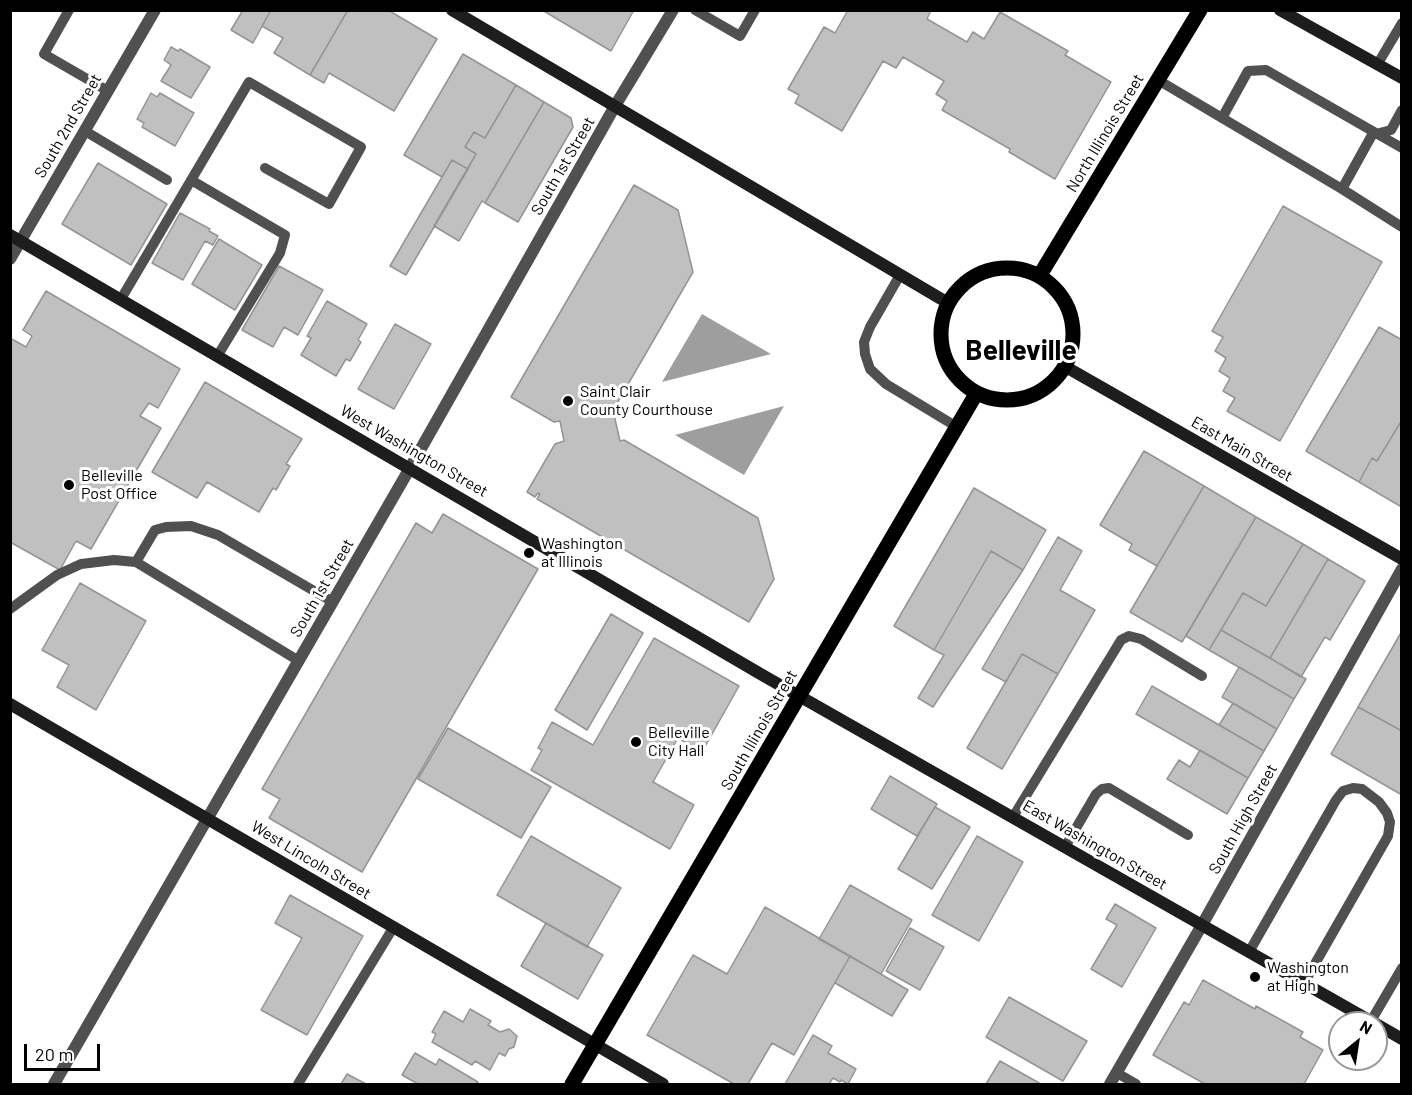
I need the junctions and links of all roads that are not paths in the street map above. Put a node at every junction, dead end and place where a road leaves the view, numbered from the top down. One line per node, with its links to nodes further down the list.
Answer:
1 (69, 10): 13 (lane)
2 (154, 10): 13 (street, South 2nd Street)
3 (452, 10): 14 (main road)
4 (673, 10): 14 (street, South 1st Street)
5 (695, 10): 6 (lane)
6 (755, 10)
7 (1200, 10): 12 (main road, North Illinois Street)
8 (1280, 10): 10 (main road)
9 (1401, 23): 10 (lane)
10 (1377, 65): 11 (main road)
11 (1401, 78)
12 (1158, 80): 16 (lane); 28 (main road, North Illinois Street)
13 (108, 91): 17 (street, South 2nd Street)
14 (615, 106): 27 (main road); 35 (street, South 1st Street)
15 (1401, 110): 18 (lane)
16 (1222, 118): 18 (lane); 23 (lane)
17 (85, 131): 21 (lane); 25 (street, South 2nd Street)
18 (1376, 134): 19 (lane); 23 (lane)
19 (1401, 148)
20 (265, 168): 22 (lane)
21 (167, 180)
22 (191, 180): 29 (lane); 31 (lane)
23 (1342, 189): 24 (lane)
24 (1401, 227)
25 (16, 238): 26 (street, South 2nd Street); 29 (main road, West Washington Street)
26 (10, 259)
27 (900, 275): 30 (main road); 34 (lane)
28 (1040, 275): 30 (main road); 32 (main road)
29 (121, 299): 31 (main road, West Washington Street)
30 (948, 303): 33 (main road)
31 (218, 355): 35 (main road, West Washington Street)
32 (1066, 367): 33 (main road); 36 (main road, East Main Street)
33 (976, 394): 34 (main road, South Illinois Street)
34 (957, 427): 43 (main road, South Illinois Street)
35 (410, 468): 39 (street, South 1st Street); 43 (main road, West Washington Street)
36 (1401, 559)
37 (136, 562): 39 (lane); 40 (lane); 41 (lane)
38 (1401, 569): 49 (street, South High Street)
39 (333, 602): 41 (street, South 1st Street)
40 (10, 609)
41 (299, 661): 46 (street, South 1st Street)
42 (1202, 676): 45 (lane)
43 (800, 696): 45 (main road, East Washington Street); 58 (main road, South Illinois Street)
44 (10, 704): 46 (main road, West Lincoln Street)
45 (1012, 817): 48 (main road, East Washington Street)
46 (208, 819): 50 (main road, West Lincoln Street); 60 (street, South 1st Street)
47 (1188, 835): 48 (lane)
48 (1065, 847): 49 (main road, East Washington Street)
49 (1202, 925): 51 (main road, East Washington Street); 59 (street, South High Street)
50 (393, 928): 58 (main road, West Lincoln Street); 61 (lane)
51 (1249, 952): 53 (main road, East Washington Street); 53 (lane)
52 (1401, 968): 55 (lane)
53 (1304, 983): 54 (main road, East Washington Street)
54 (1353, 1011)
55 (1380, 1011)
56 (1388, 1031): 57 (main road, East Washington Street)
57 (1401, 1039)
58 (595, 1046): 62 (main road, South Illinois Street); 63 (main road, West Lincoln Street)
59 (1117, 1073): 64 (street, South High Street); 65 (lane)
60 (54, 1084)
61 (297, 1084)
62 (572, 1084)
63 (663, 1084)
64 (1110, 1084)
65 (1137, 1084)

